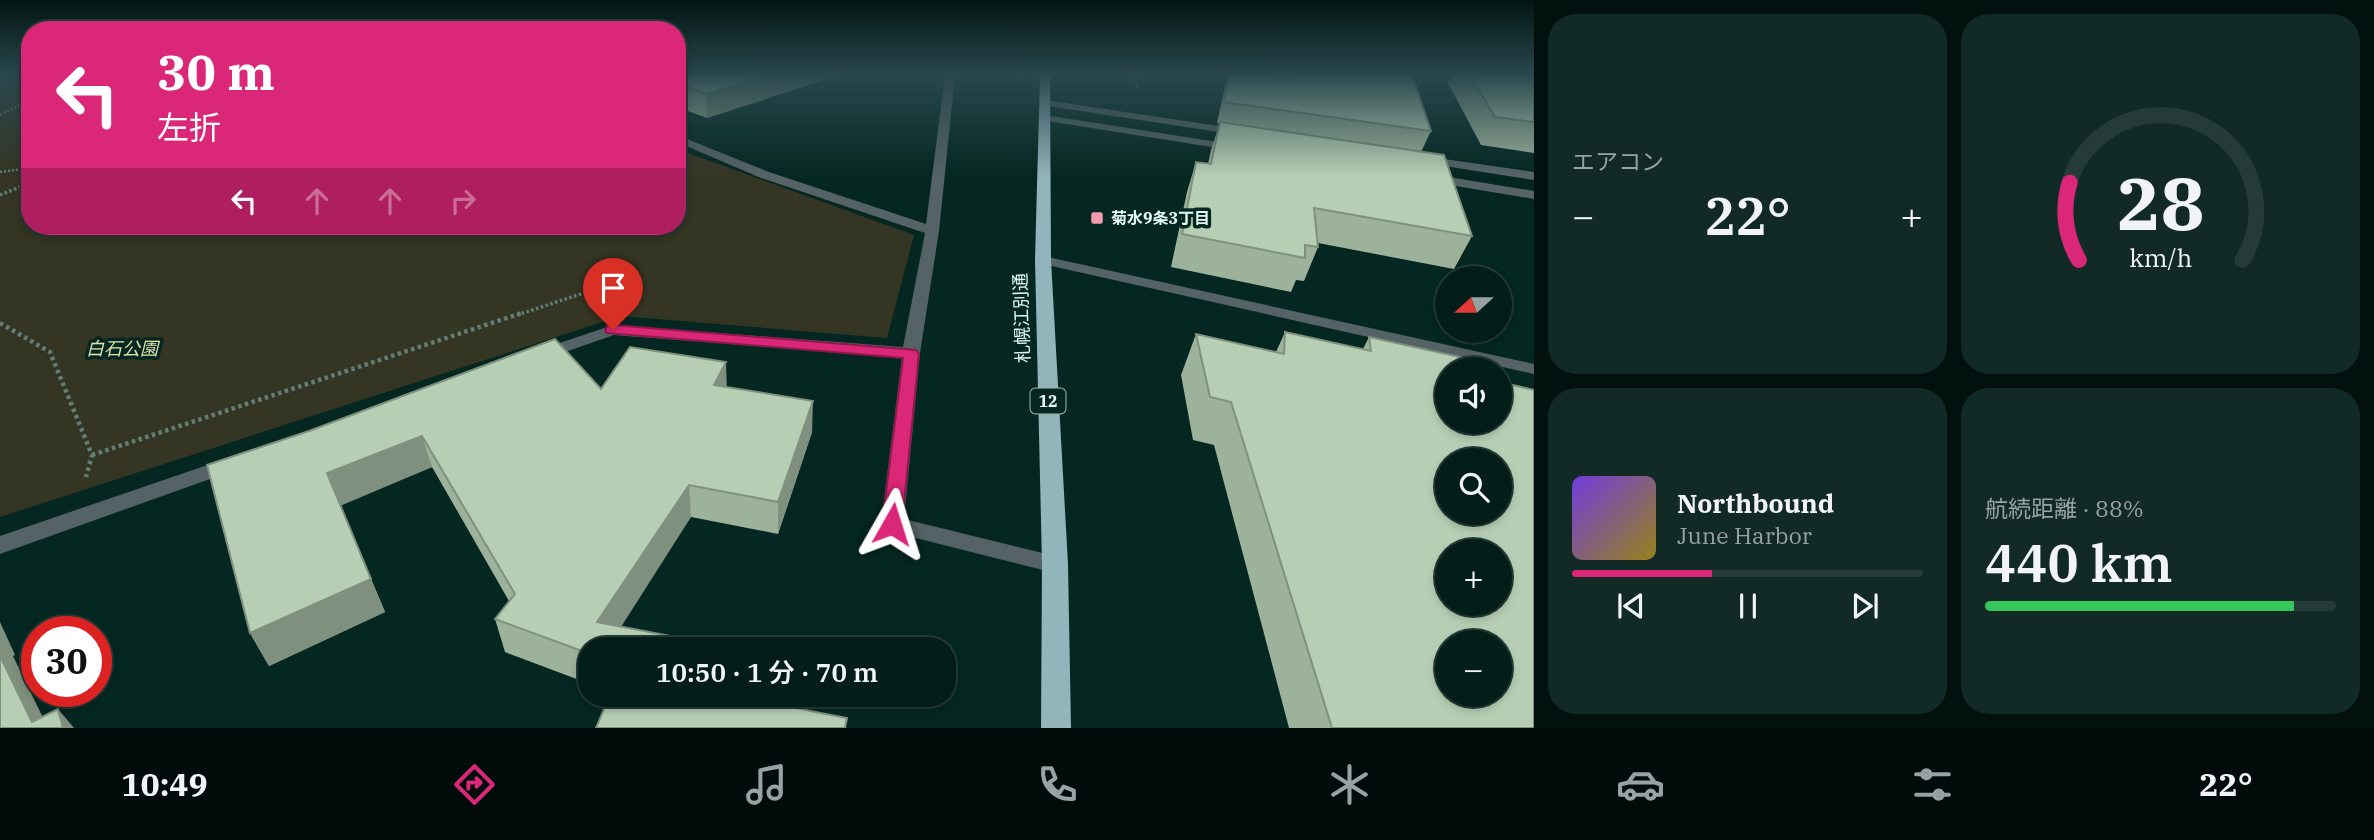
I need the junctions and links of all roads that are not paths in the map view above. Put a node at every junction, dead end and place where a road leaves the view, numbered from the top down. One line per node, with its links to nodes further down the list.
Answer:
1 (946, 109): 10 (street)
2 (1045, 110): 3 (street); 5 (street); 11 (highway, 札幌江別通 / 12)
3 (1245, 133)
4 (686, 142): 10 (street)
5 (1251, 150)
6 (1410, 158): 8 (street)
7 (1413, 176): 9 (street)
8 (1534, 176)
9 (1534, 195)
10 (932, 231): 12 (street)
11 (1043, 260): 14 (street); 17 (highway, 札幌江別通 / 12)
12 (911, 354): 13 (street); 17 (street)
13 (521, 362)
14 (1534, 369)
15 (245, 459): 16 (street)
16 (0, 545)
17 (1055, 564): 18 (highway, 札幌江別通 / 12)
18 (1056, 728)

